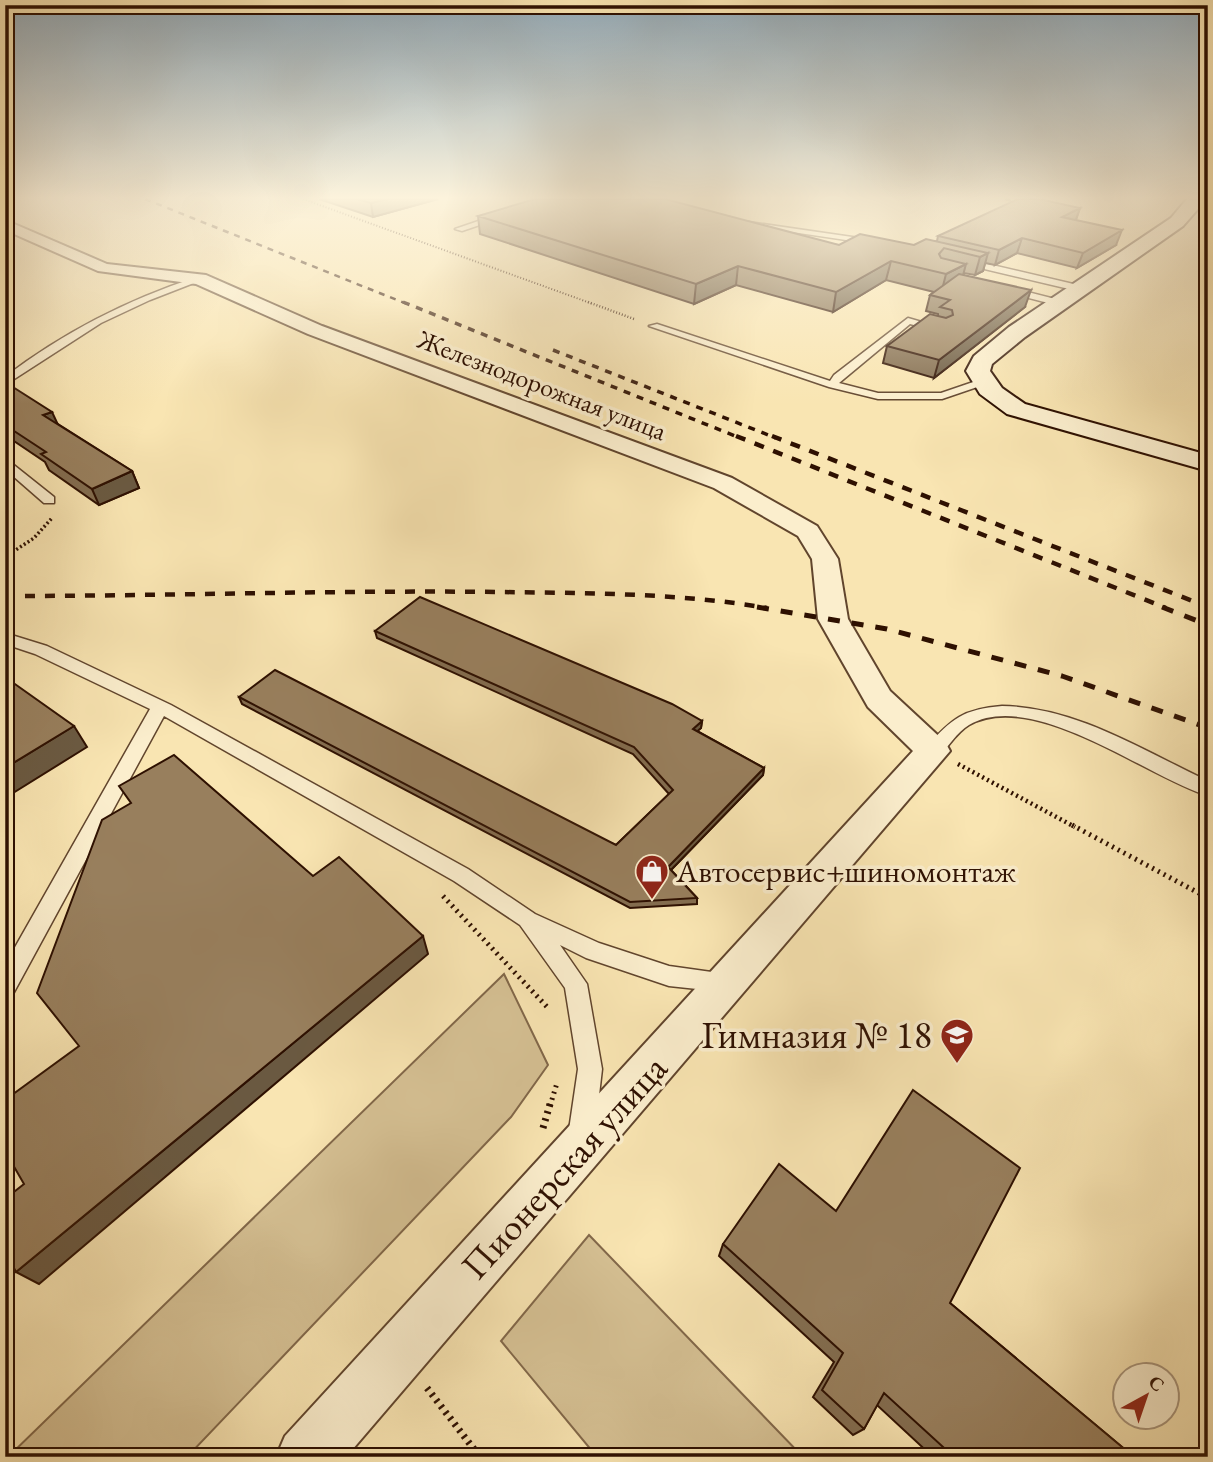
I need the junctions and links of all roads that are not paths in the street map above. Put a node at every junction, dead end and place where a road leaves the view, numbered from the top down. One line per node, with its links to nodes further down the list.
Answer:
1 (102, 267): 4 (street, Железнодорожная улица)
2 (989, 267): 6 (lane)
3 (1113, 267): 6 (street)
4 (200, 279): 10 (lane); 18 (street, Железнодорожная улица)
5 (1004, 289): 7 (lane)
6 (1082, 289): 7 (street)
7 (1060, 303): 11 (street)
8 (654, 326): 12 (lane)
9 (942, 329): 12 (lane)
10 (5, 382)
11 (982, 382): 12 (lane); 14 (street)
12 (833, 386)
13 (5, 463): 15 (lane)
14 (1208, 463)
15 (49, 500)
16 (5, 638): 17 (lane)
17 (160, 707): 20 (lane); 22 (lane)
18 (933, 751): 19 (lane); 21 (street, Пионерская улица)
19 (1208, 789)
20 (527, 919): 21 (lane); 23 (lane)
21 (727, 982): 23 (street, Пионерская улица)
22 (5, 987)
23 (559, 1144): 24 (street, Пионерская улица)
24 (306, 1457)

